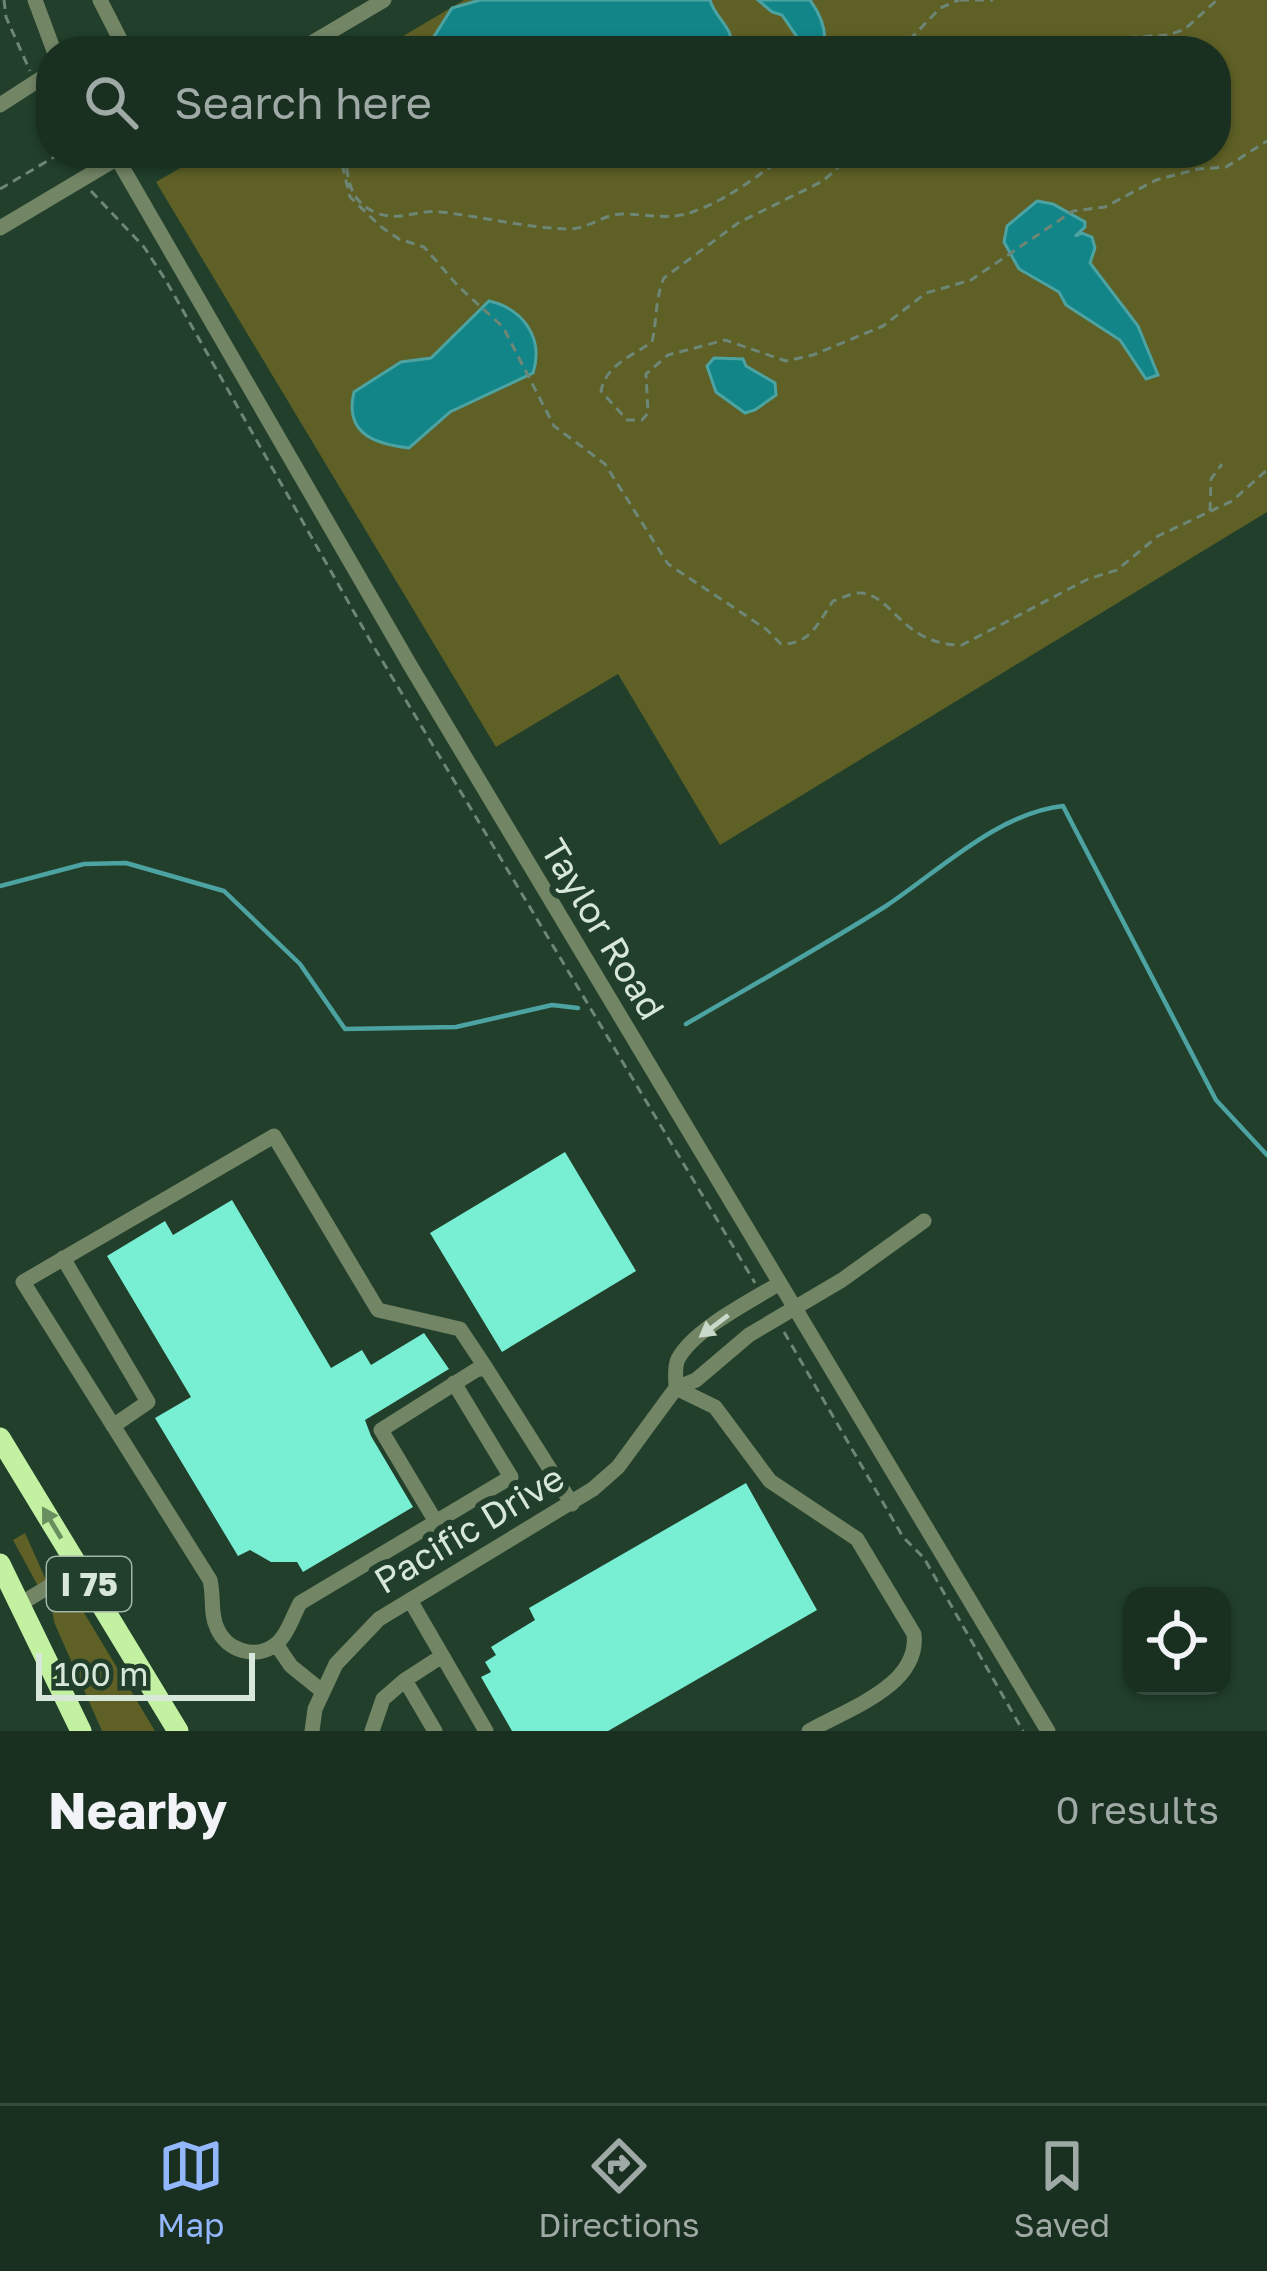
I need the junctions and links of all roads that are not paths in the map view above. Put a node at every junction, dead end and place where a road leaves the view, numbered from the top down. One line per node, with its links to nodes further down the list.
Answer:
1 (35, 0): 4 (street)
2 (100, 0): 5 (street)
3 (384, 0): 6 (street)
4 (48, 36)
5 (118, 36)
6 (323, 36)
7 (36, 81): 8 (street)
8 (0, 105)
9 (98, 168): 11 (street)
10 (126, 168): 14 (street, Taylor Road)
11 (0, 228)
12 (924, 1221): 15 (street, Pacific Drive)
13 (62, 1258): 16 (street); 19 (street); 19 (street)
14 (780, 1283): 15 (street, Taylor Road); 18 (street, Pacific Drive, one-way to 18)
15 (794, 1307): 18 (street, Pacific Drive); 38 (street, Taylor Road)
16 (486, 1368): 17 (street); 21 (street)
17 (454, 1383): 22 (street); 22 (street)
18 (676, 1388): 21 (street, Pacific Drive); 37 (street)
19 (113, 1426): 27 (street)
20 (0, 1438): 24 (highway, I 75, one-way to 20)
21 (572, 1504): 25 (street, Pacific Drive)
22 (436, 1522): 27 (street)
23 (0, 1564): 26 (highway, I 75)
24 (80, 1568): 26 (street); 32 (highway, I 75)
25 (410, 1600): 28 (street); 30 (street, Pacific Drive)
26 (20, 1604): 31 (highway, I 75)
27 (276, 1644): 30 (street)
28 (442, 1656): 29 (street); 36 (street)
29 (405, 1680): 34 (street); 35 (street)
30 (322, 1691): 33 (street, Pacific Drive)
31 (81, 1731)
32 (178, 1731)
33 (312, 1731)
34 (372, 1731)
35 (435, 1731)
36 (485, 1731)
37 (809, 1731)
38 (1048, 1731)

